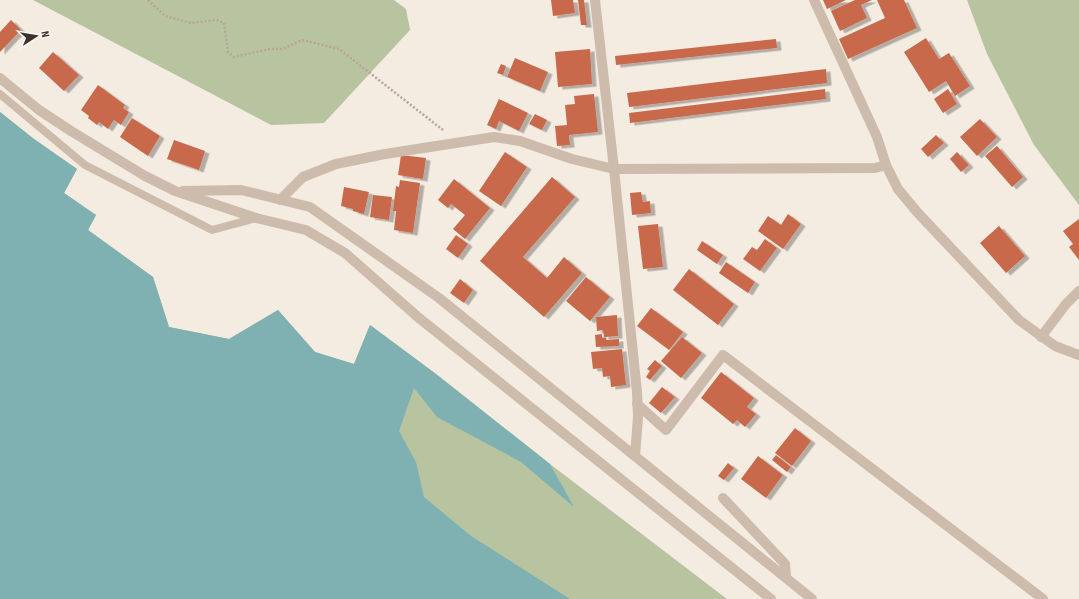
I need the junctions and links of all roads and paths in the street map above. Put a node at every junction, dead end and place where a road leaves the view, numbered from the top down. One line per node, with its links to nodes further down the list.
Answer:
1 (148, 0): 6 (path)
2 (596, 0): 8 (street)
3 (814, 0): 7 (street)
4 (0, 78): 9 (street)
5 (0, 94): 11 (lane)
6 (453, 143): 8 (street); 10 (street)
7 (886, 165): 8 (street); 13 (street)
8 (614, 169): 15 (street)
9 (175, 192): 10 (street); 11 (street)
10 (280, 200): 16 (street)
11 (256, 218): 19 (street)
12 (1079, 291): 13 (street)
13 (1041, 337): 14 (street)
14 (1079, 355)
15 (637, 404): 16 (street); 21 (street)
16 (635, 456): 18 (street)
17 (723, 498): 18 (street)
18 (786, 577): 20 (street)
19 (771, 599)
20 (812, 599)
21 (1043, 599)

